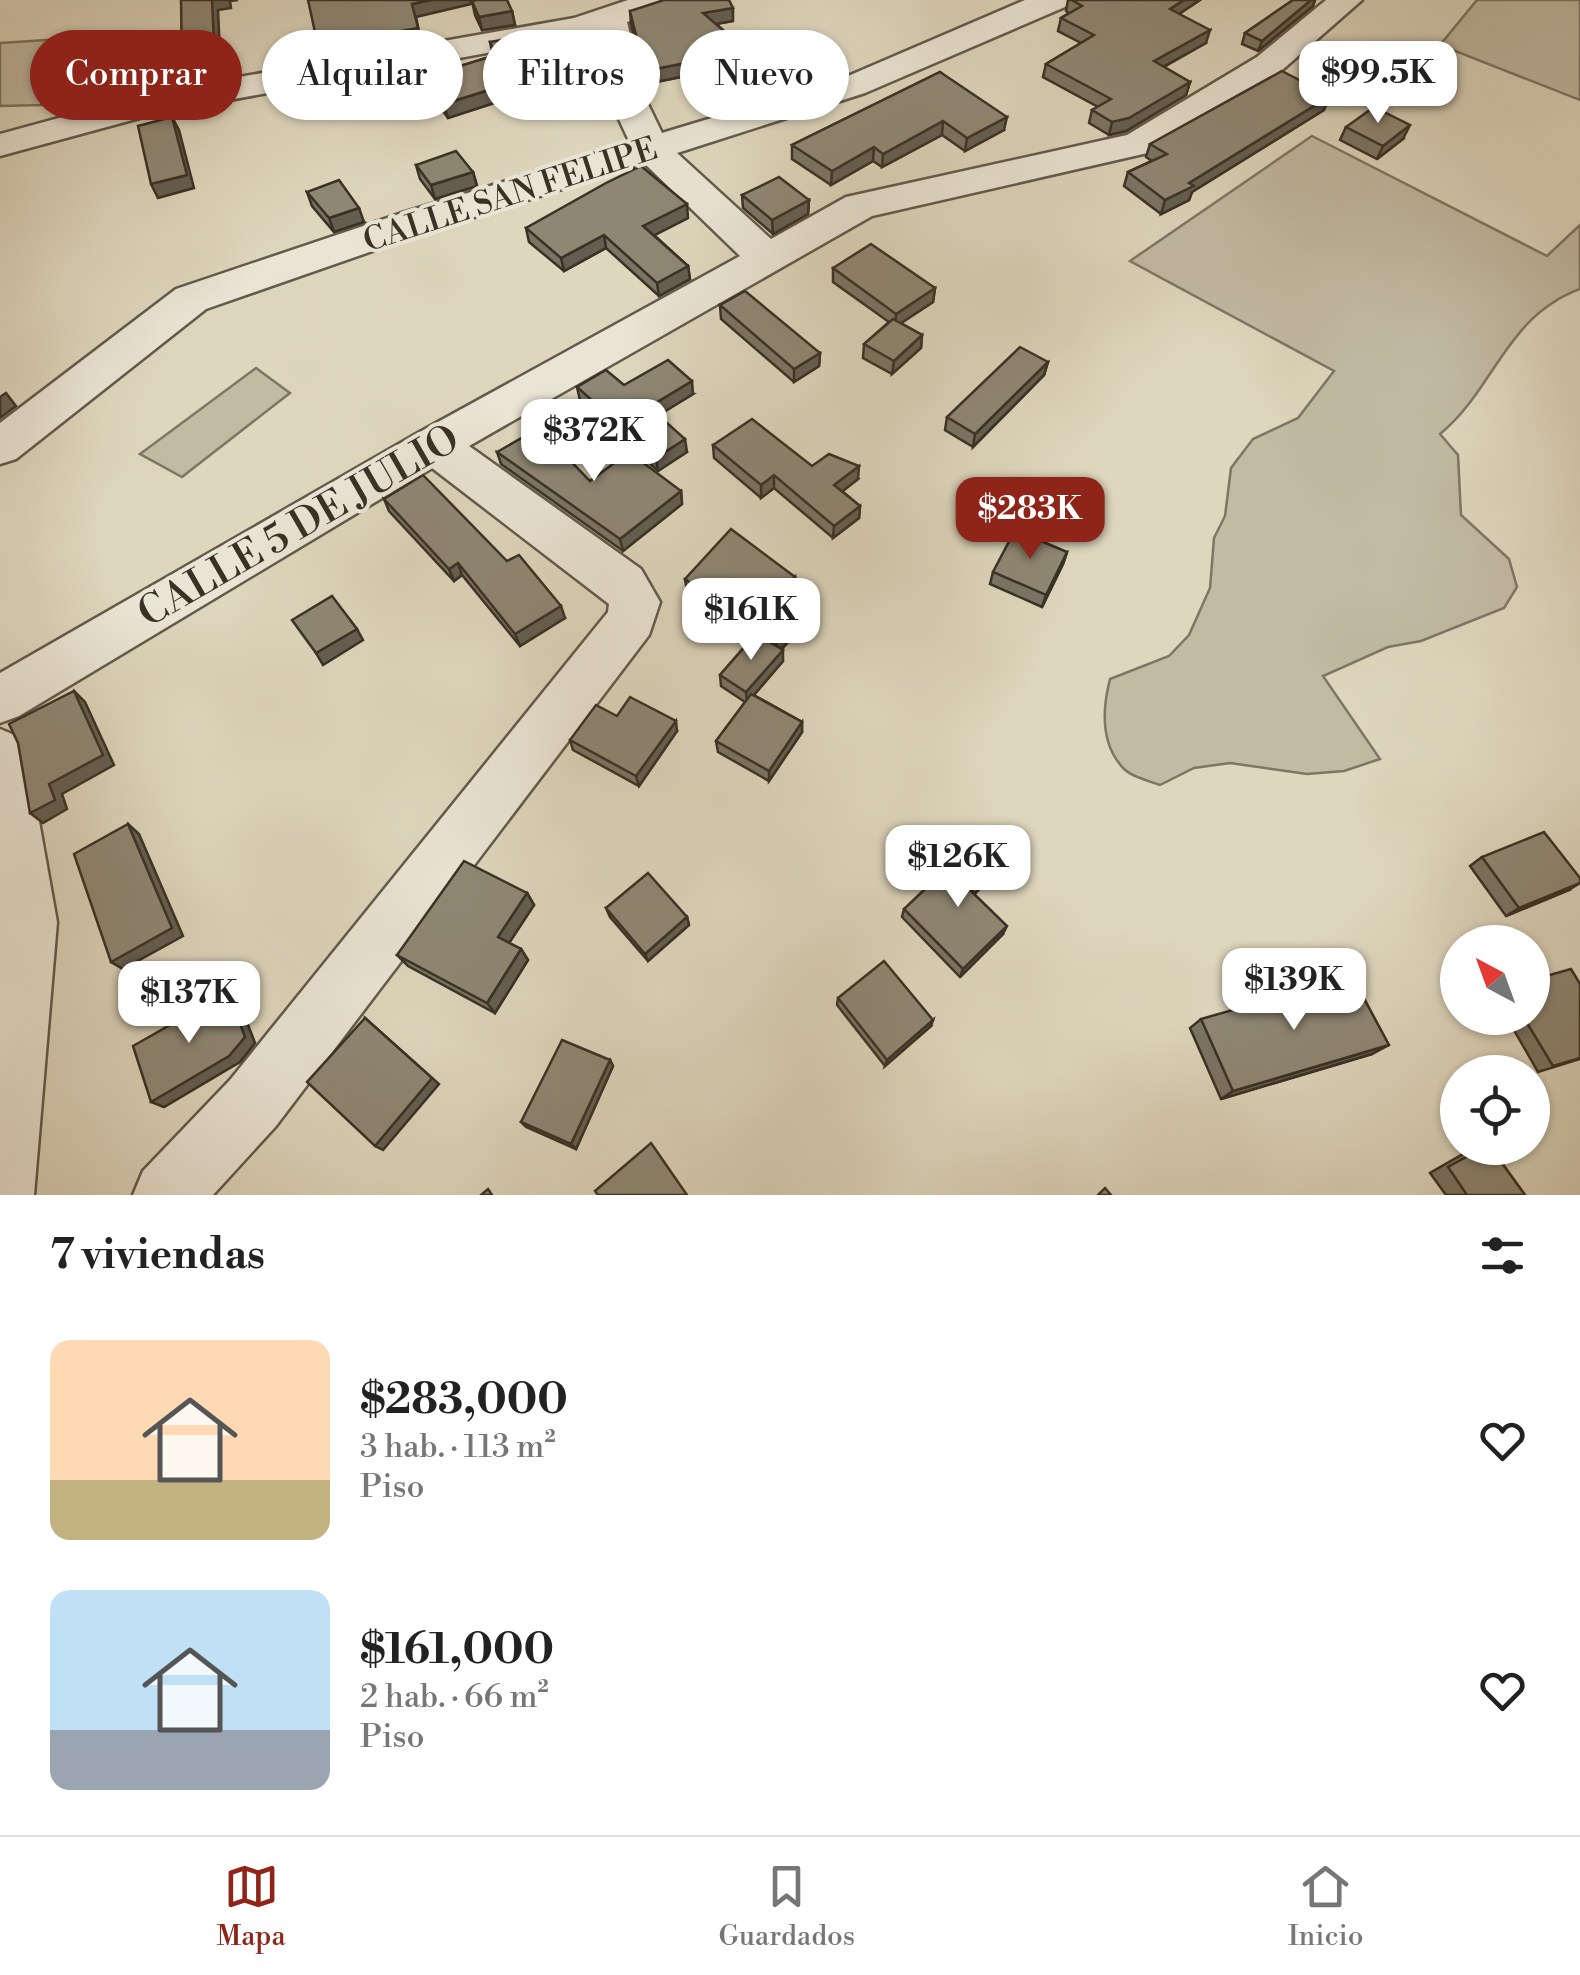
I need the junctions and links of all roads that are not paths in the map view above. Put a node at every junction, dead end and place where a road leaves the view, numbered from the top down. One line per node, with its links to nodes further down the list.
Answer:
1 (660, 0): 4 (street)
2 (1053, 0): 6 (street, CALLE SAN FELIPE)
3 (1346, 0): 7 (street, CALLE 5 DE JULIO)
4 (609, 17): 5 (street); 6 (street)
5 (0, 145)
6 (652, 149): 7 (street); 9 (street, CALLE SAN FELIPE)
7 (767, 258): 8 (street, CALLE 5 DE JULIO)
8 (434, 445): 10 (street, CALLE 5 DE JULIO); 13 (street)
9 (0, 447)
10 (0, 700)
11 (0, 754): 12 (street)
12 (0, 1195)
13 (167, 1195)

